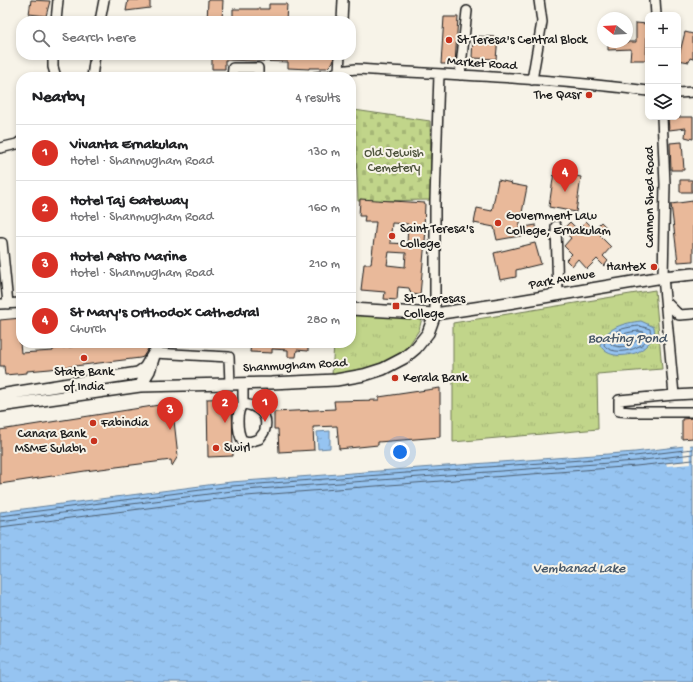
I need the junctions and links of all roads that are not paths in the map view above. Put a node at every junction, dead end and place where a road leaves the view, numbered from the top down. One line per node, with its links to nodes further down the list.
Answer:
1 (58, 0): 8 (street)
2 (104, 0): 9 (street)
3 (343, 0): 10 (street)
4 (539, 0): 21 (street)
5 (655, 0): 7 (street)
6 (468, 11): 20 (street)
7 (656, 12)
8 (56, 16)
9 (101, 16)
10 (342, 16)
11 (54, 60): 15 (street)
12 (94, 60): 16 (street)
13 (340, 60): 14 (street)
14 (339, 71): 19 (street, Market Road)
15 (54, 72)
16 (93, 72)
17 (233, 72): 18 (street)
18 (258, 72)
19 (439, 74): 20 (street, Market Road); 37 (street)
20 (460, 75): 21 (street, Market Road)
21 (532, 80): 22 (street, Market Road)
22 (645, 91)
23 (693, 92): 24 (street)
24 (681, 93)
25 (662, 120): 31 (street, Cannon Shed Road)
26 (16, 144): 27 (street)
27 (0, 148)
28 (556, 226): 32 (street)
29 (0, 243): 35 (street)
30 (693, 274): 31 (main road, Park Avenue)
31 (664, 277): 32 (main road, Park Avenue); 33 (street, Cannon Shed Road)
32 (558, 295): 37 (main road, Park Avenue)
33 (666, 302): 38 (street); 44 (street, Cannon Shed Road)
34 (16, 303): 35 (street)
35 (4, 304)
36 (356, 308): 37 (main road)
37 (435, 314): 42 (main road, Shanmugham Road)
38 (693, 314)
39 (156, 348): 40 (main road); 41 (street); 43 (main road)
40 (138, 373): 43 (main road); 46 (main road)
41 (230, 384): 42 (main road, Shanmugham Road); 43 (main road, Shanmugham Road)
42 (242, 384): 47 (street)
43 (140, 386): 48 (main road, Shanmugham Road)
44 (674, 393): 45 (street); 49 (street)
45 (693, 394)
46 (0, 395)
47 (243, 404)
48 (0, 406)
49 (693, 412)

